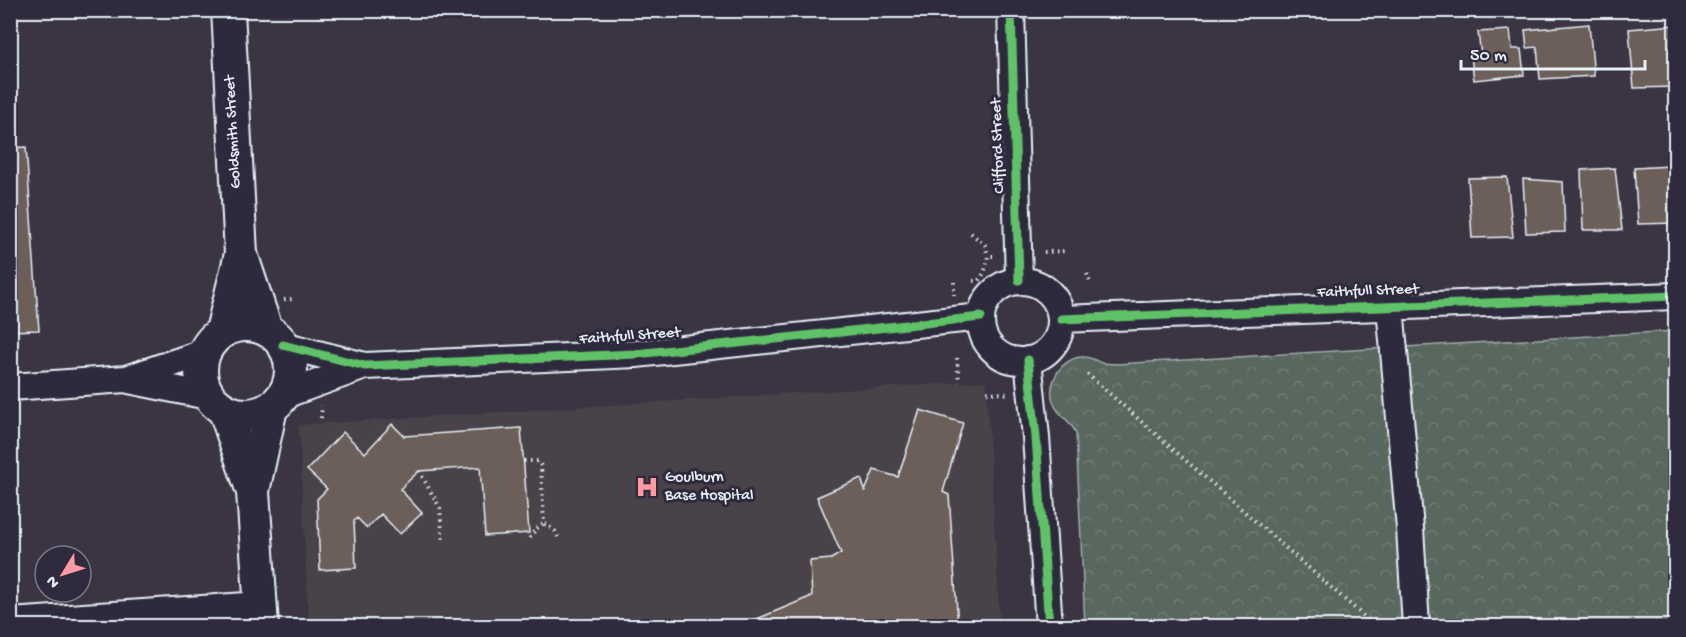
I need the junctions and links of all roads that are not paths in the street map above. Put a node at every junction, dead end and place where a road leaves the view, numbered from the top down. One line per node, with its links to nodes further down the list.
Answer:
1 (228, 10): 3 (main road, Goldsmith Street)
2 (1011, 10): 4 (street, Clifford Street)
3 (240, 254): 9 (main road, Goldsmith Street); 10 (main road, Goldsmith Street)
4 (1019, 280): 7 (street); 8 (street)
5 (1676, 296): 6 (street, Faithfull Street)
6 (1390, 307): 8 (street, Faithfull Street); 21 (street)
7 (981, 317): 11 (street); 12 (street, Faithfull Street)
8 (1061, 318): 11 (street)
9 (274, 337): 10 (main road); 12 (street, Faithfull Street); 15 (main road)
10 (213, 342): 13 (street); 16 (main road)
11 (1028, 360): 20 (street)
12 (365, 366): 15 (street, Faithfull Street)
13 (126, 379): 14 (street); 16 (street)
14 (10, 387)
15 (278, 402): 16 (main road); 17 (main road)
16 (216, 403): 17 (main road)
17 (253, 492): 18 (main road)
18 (261, 616): 19 (street)
19 (10, 622)
20 (1049, 627)
21 (1416, 627)

